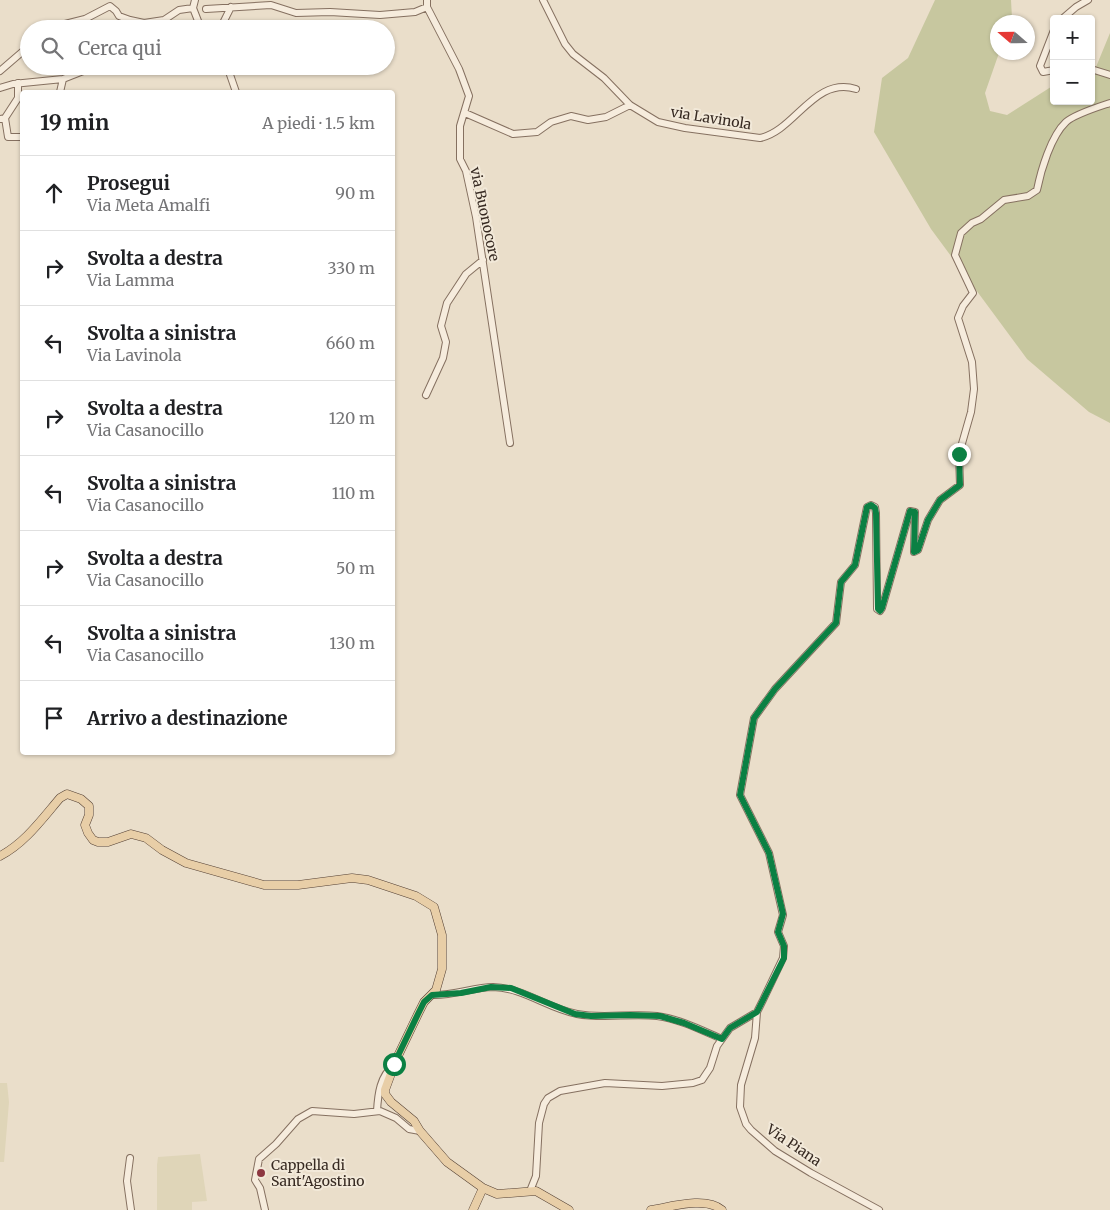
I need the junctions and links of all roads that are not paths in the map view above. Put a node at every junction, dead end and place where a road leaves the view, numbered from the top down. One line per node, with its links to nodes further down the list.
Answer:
1 (195, 0): 7 (street)
2 (543, 0): 30 (street, via Lavinola)
3 (1088, 0): 9 (street)
4 (262, 2): 5 (street); 6 (street)
5 (427, 3): 31 (street, via Buonocore)
6 (231, 7): 8 (street); 14 (street)
7 (193, 8): 12 (street); 13 (street)
8 (206, 9)
9 (1067, 15)
10 (81, 20): 11 (street)
11 (130, 20)
12 (164, 20)
13 (198, 20)
14 (224, 20)
15 (1050, 40): 19 (street)
16 (20, 54): 18 (street)
17 (1095, 70): 22 (street)
18 (0, 71)
19 (1050, 71)
20 (73, 75): 23 (street)
21 (230, 75): 28 (street)
22 (1110, 75)
23 (63, 79): 24 (street); 27 (street)
24 (18, 83): 25 (street); 32 (street)
25 (0, 88)
26 (856, 89): 30 (street, via Lavinola)
27 (60, 90)
28 (235, 90)
29 (1110, 103): 39 (street)
30 (630, 105): 31 (street)
31 (465, 112): 34 (street, via Buonocore)
32 (3, 118): 33 (street)
33 (20, 137)
34 (483, 260): 35 (street); 36 (street, via Buonocore)
35 (426, 395)
36 (510, 443)
37 (0, 856): 38 (main road)
38 (432, 995): 40 (street); 41 (main road)
39 (757, 1012): 40 (street); 53 (street, Via Piana)
40 (722, 1039): 46 (street)
41 (394, 1064): 42 (street); 43 (main road)
42 (377, 1111): 43 (street); 48 (street)
43 (420, 1131): 45 (main road)
44 (130, 1158): 47 (street)
45 (484, 1188): 46 (main road); 49 (main road)
46 (530, 1191): 50 (main road)
47 (131, 1210)
48 (265, 1210)
49 (473, 1210)
50 (569, 1210)
51 (651, 1210): 52 (main road)
52 (722, 1210)
53 (879, 1210)

